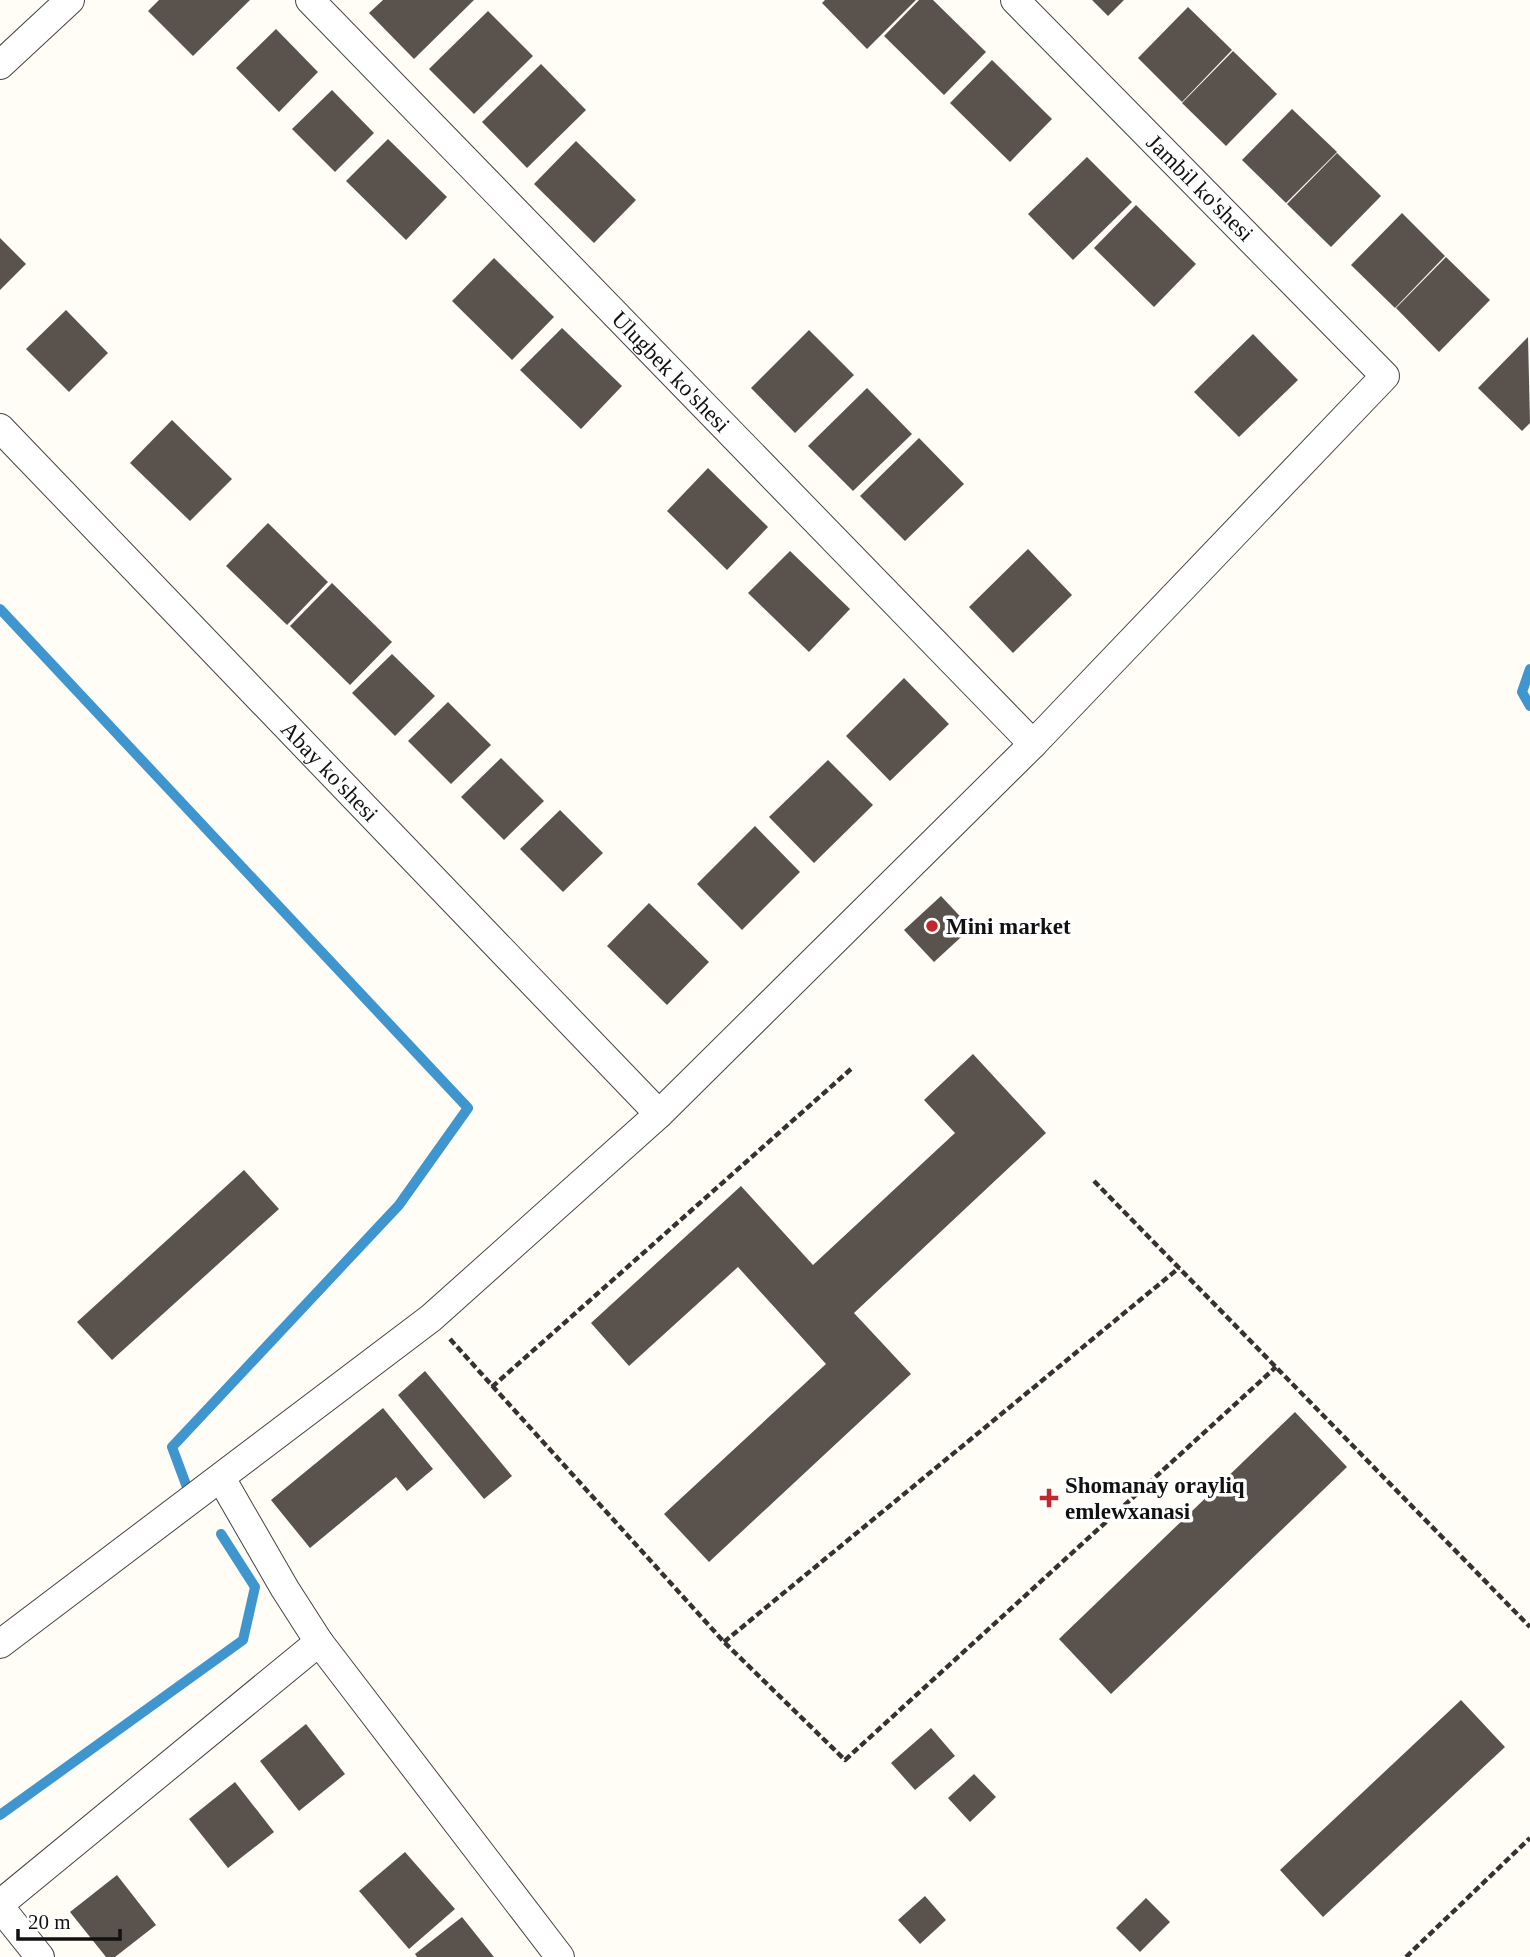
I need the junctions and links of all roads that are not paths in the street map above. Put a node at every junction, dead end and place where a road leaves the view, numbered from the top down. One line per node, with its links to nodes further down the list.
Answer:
1 (70, 0): 4 (street)
2 (310, 0): 6 (street, Ulugbek ko'shesi)
3 (1015, 0): 6 (street, Jambil ko'shesi)
4 (0, 65)
5 (0, 428): 7 (street, Abay ko'shesi)
6 (1032, 744): 7 (street)
7 (659, 1114): 8 (street)
8 (221, 1478): 9 (street); 10 (street)
9 (319, 1642): 11 (street); 13 (street)
10 (0, 1644)
11 (0, 1905): 12 (street)
12 (40, 1957)
13 (560, 1957)

